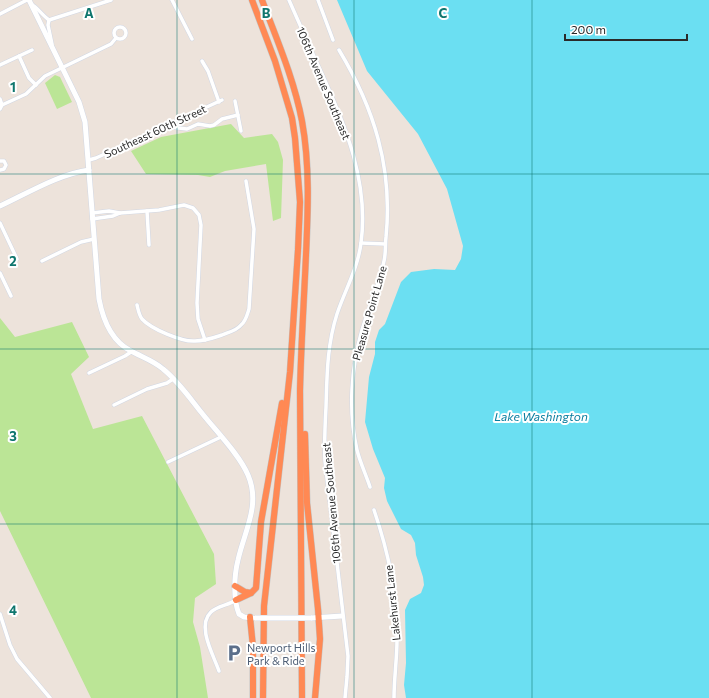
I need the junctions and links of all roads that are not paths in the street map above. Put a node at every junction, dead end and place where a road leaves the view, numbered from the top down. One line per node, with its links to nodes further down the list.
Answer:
1 (112, 0): 9 (street)
2 (172, 0): 11 (street)
3 (252, 0): 50 (highway)
4 (262, 0): 53 (highway)
5 (289, 0): 40 (street, 106th Avenue Southeast)
6 (318, 0): 12 (street)
7 (29, 1): 8 (street); 9 (street); 13 (main road)
8 (0, 14)
9 (49, 20): 13 (street)
10 (116, 38): 19 (street)
11 (192, 39)
12 (333, 40)
13 (52, 46): 19 (main road)
14 (32, 50): 16 (street)
15 (339, 50): 41 (street, Pleasure Point Lane)
16 (19, 56): 18 (street); 20 (street)
17 (202, 61): 26 (street, Southeast 60th Street)
18 (0, 65)
19 (62, 67): 20 (street); 29 (main road)
20 (36, 85): 23 (street)
21 (0, 99): 23 (street)
22 (235, 101): 25 (street)
23 (2, 105): 24 (street)
24 (0, 109)
25 (238, 116): 26 (street); 27 (street)
26 (168, 125): 29 (street, Southeast 60th Street)
27 (241, 131)
28 (0, 160): 30 (street)
29 (88, 160): 31 (main road)
30 (0, 170)
31 (89, 170): 33 (main road); 35 (main road)
32 (246, 181): 48 (street)
33 (0, 206)
34 (147, 211): 36 (street); 42 (street); 48 (street)
35 (92, 213): 36 (street); 37 (main road)
36 (120, 213): 37 (street)
37 (92, 219): 39 (main road)
38 (0, 223): 43 (street)
39 (94, 239): 44 (street); 49 (main road)
40 (361, 243): 41 (street); 63 (street, 106th Avenue Southeast)
41 (385, 244): 57 (street, Pleasure Point Lane)
42 (149, 245)
43 (17, 259)
44 (42, 261)
45 (0, 272): 46 (street)
46 (11, 296)
47 (137, 305): 48 (street)
48 (205, 340)
49 (131, 352): 51 (street); 52 (main road)
50 (290, 357): 60 (highway); 69 (highway)
51 (89, 373)
52 (173, 379): 54 (street); 55 (main road)
53 (300, 391): 65 (highway); 70 (highway)
54 (114, 404)
55 (221, 437): 56 (street); 59 (main road)
56 (168, 462)
57 (370, 487)
58 (374, 510): 73 (street, Lakehurst Lane)
59 (235, 586): 60 (highway); 61 (main road)
60 (251, 593): 61 (highway)
61 (236, 600): 64 (main road); 66 (street)
62 (0, 614): 67 (street)
63 (342, 616): 65 (main road); 72 (street, 106th Avenue Southeast)
64 (253, 618): 65 (main road, bridge); 68 (highway)
65 (319, 618): 71 (highway)
66 (219, 671)
67 (50, 698)
68 (253, 698)
69 (263, 698)
70 (302, 698)
71 (315, 698)
72 (345, 698)
73 (394, 698)

